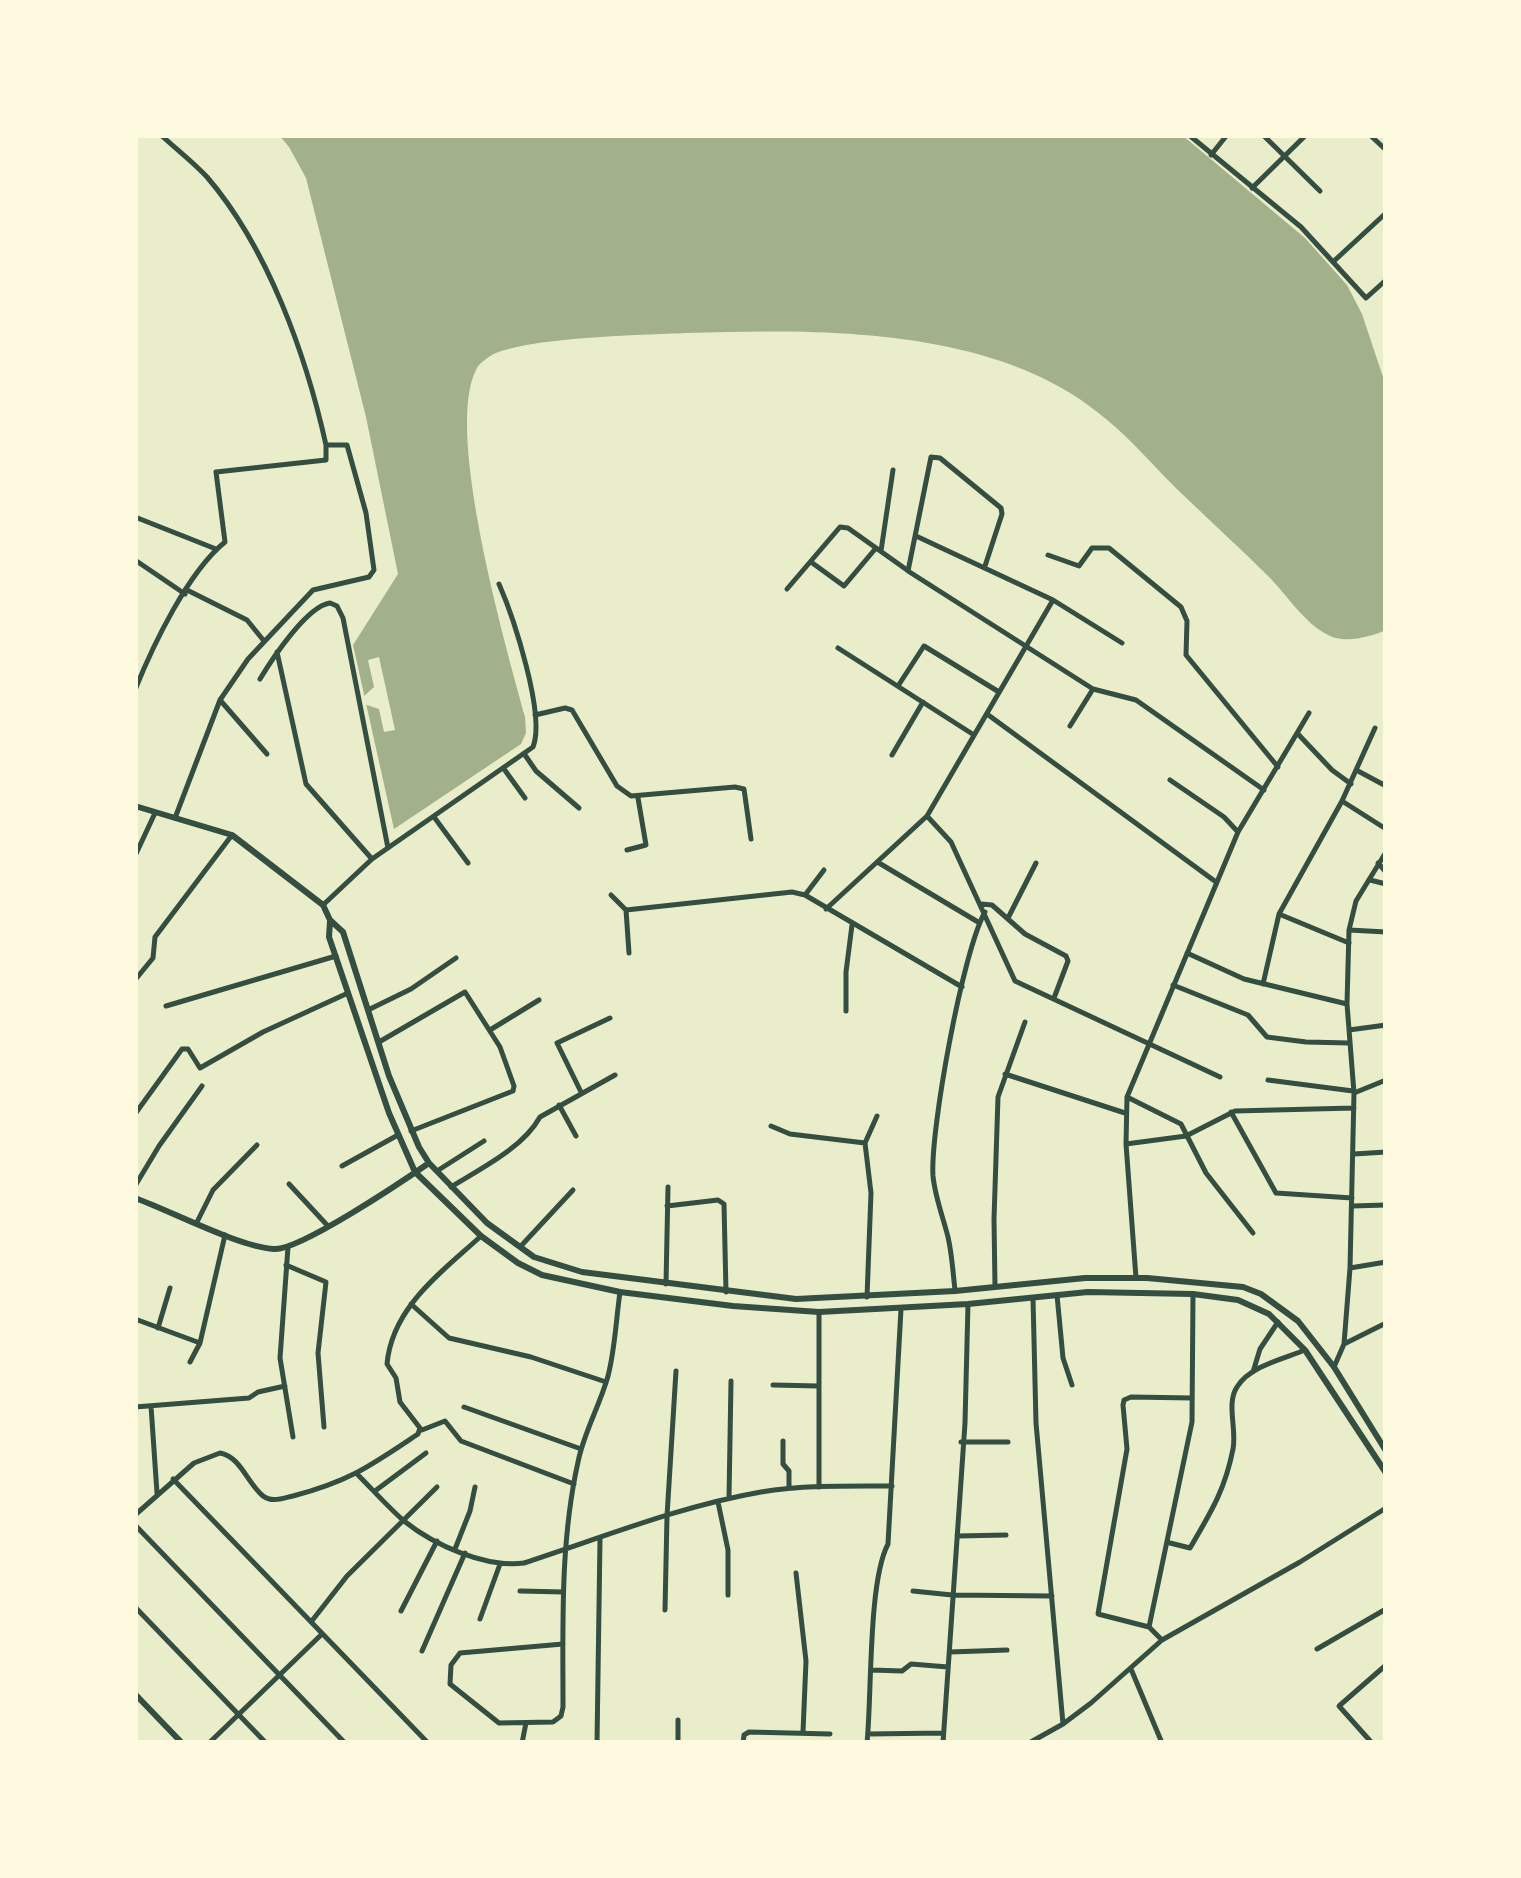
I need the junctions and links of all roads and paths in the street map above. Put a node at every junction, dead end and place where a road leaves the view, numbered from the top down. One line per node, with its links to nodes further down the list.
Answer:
1 (161, 135): 15 (street)
2 (1189, 135): 8 (street)
3 (1226, 135): 8 (street)
4 (1263, 135): 9 (street)
5 (1306, 135): 9 (street)
6 (1370, 135): 7 (street)
7 (1384, 145)
8 (1211, 156): 10 (street)
9 (1285, 156): 10 (street); 11 (street)
10 (1252, 188): 13 (street)
11 (1320, 191)
12 (1386, 213): 13 (street)
13 (1334, 261): 14 (street)
14 (1386, 280)
15 (326, 445): 19 (street); 30 (street)
16 (893, 470): 20 (street)
17 (135, 517): 19 (street)
18 (916, 536): 24 (street); 24 (street); 25 (street)
19 (216, 549): 28 (street)
20 (878, 550): 23 (street); 23 (street); 25 (street)
21 (1048, 555): 52 (street)
22 (135, 560): 28 (street)
23 (811, 562): 27 (street)
24 (985, 566): 29 (street)
25 (908, 571): 32 (street)
26 (499, 584): 44 (street)
27 (787, 589)
28 (186, 592): 30 (street); 38 (street)
29 (1053, 600): 31 (street); 32 (street)
30 (264, 641): 40 (street)
31 (1122, 643)
32 (1025, 646): 37 (street); 39 (street)
33 (838, 648): 36 (street)
34 (277, 652): 35 (street); 72 (street); 76 (street)
35 (260, 679)
36 (898, 686): 39 (street); 41 (street)
37 (1093, 689): 45 (street); 58 (street)
38 (135, 690)
39 (999, 692): 43 (street)
40 (220, 700): 49 (street); 67 (street)
41 (923, 702): 48 (street); 51 (street)
42 (1309, 713): 47 (street)
43 (986, 714): 48 (street); 84 (street)
44 (535, 715): 50 (street); 60 (street)
45 (1070, 726)
46 (1375, 728): 54 (street)
47 (1297, 733): 52 (street); 56 (street)
48 (974, 735): 66 (street)
49 (266, 754)
50 (524, 755): 53 (street); 63 (street)
51 (892, 755)
52 (1278, 766): 58 (street)
53 (504, 768): 59 (street); 65 (street)
54 (1357, 770): 56 (street); 57 (street)
55 (1170, 780): 69 (street)
56 (1350, 784): 61 (street)
57 (1386, 786)
58 (1264, 790): 69 (street)
59 (525, 798)
60 (638, 798): 71 (street); 73 (street)
61 (1342, 801): 68 (street); 93 (street)
62 (135, 806): 64 (street)
63 (579, 808)
64 (155, 812): 67 (street); 75 (street)
65 (434, 816): 72 (street); 78 (street)
66 (927, 816): 77 (street); 88 (street)
67 (175, 818): 70 (street)
68 (1386, 829)
69 (1238, 832): 84 (street)
70 (232, 835): 89 (street); 105 (street)
71 (751, 839)
72 (388, 848): 76 (street)
73 (627, 850)
74 (1386, 852): 80 (street)
75 (135, 856)
76 (372, 859): 89 (street)
77 (879, 862): 90 (street); 96 (street)
78 (468, 863)
79 (1036, 863): 94 (street)
80 (1378, 863): 82 (street); 83 (street)
81 (824, 870): 87 (street)
82 (1386, 872)
83 (1368, 879): 85 (street); 98 (street)
84 (1216, 882): 102 (street)
85 (1386, 884)
86 (611, 895): 91 (street)
87 (805, 895): 90 (street); 91 (street)
88 (981, 904): 92 (street); 94 (street)
89 (323, 905): 95 (street)
90 (826, 909): 97 (street)
91 (626, 910): 101 (street)
92 (985, 912): 96 (street); 110 (street)
93 (1279, 914): 100 (street); 106 (street)
94 (1008, 918): 110 (street)
95 (330, 920): 103 (street); 114 (street)
96 (978, 922): 108 (street)
97 (852, 924): 108 (street); 115 (street)
98 (1350, 930): 99 (street); 100 (street)
99 (1386, 932)
100 (1349, 943): 112 (street)
101 (629, 954)
102 (1187, 954): 106 (street); 107 (street)
103 (336, 956): 109 (street); 113 (street)
104 (456, 958): 114 (street)
105 (135, 980)
106 (1263, 984): 112 (street)
107 (1173, 985): 122 (street); 123 (street)
108 (962, 987): 179 (street)
109 (348, 993): 136 (street); 141 (street)
110 (1054, 998): 123 (street)
111 (539, 1000): 119 (street)
112 (1348, 1004): 120 (street)
113 (166, 1006)
114 (368, 1010): 121 (street)
115 (846, 1010)
116 (610, 1018): 130 (street)
117 (1026, 1022): 124 (street)
118 (1386, 1026): 120 (street)
119 (490, 1030): 121 (street); 140 (street)
120 (1348, 1030): 122 (street)
121 (379, 1042): 140 (street)
122 (1349, 1043): 131 (street)
123 (1148, 1044): 126 (street); 132 (street)
124 (1005, 1074): 137 (street); 177 (street)
125 (615, 1075): 130 (street)
126 (1220, 1076)
127 (1268, 1080): 131 (street)
128 (1386, 1080): 131 (street)
129 (202, 1086): 155 (street)
130 (581, 1092): 133 (street)
131 (1353, 1092): 134 (street)
132 (1127, 1096): 137 (street); 143 (street)
133 (559, 1105): 142 (street); 156 (street)
134 (1354, 1108): 135 (street); 149 (street)
135 (1231, 1112): 143 (street); 160 (street)
136 (135, 1114)
137 (1126, 1114): 146 (street)
138 (877, 1116): 145 (street)
139 (771, 1126): 145 (street)
140 (411, 1131): 150 (street)
141 (398, 1135): 151 (street); 153 (street)
142 (576, 1136)
143 (1186, 1136): 146 (street); 165 (street)
144 (484, 1141): 152 (street)
145 (865, 1143): 186 (street)
146 (1126, 1144): 174 (street)
147 (257, 1145): 163 (street)
148 (1386, 1152): 149 (street)
149 (1353, 1154): 160 (street)
150 (429, 1163): 152 (street); 153 (street)
151 (342, 1166)
152 (436, 1171): 156 (street)
153 (415, 1172): 164 (street); 167 (street)
154 (289, 1184): 164 (street)
155 (135, 1186)
156 (451, 1187): 169 (street)
157 (668, 1187): 161 (street)
158 (573, 1190): 169 (street)
159 (135, 1198): 163 (street)
160 (1352, 1202): 162 (street); 172 (street)
161 (667, 1206): 176 (street); 181 (street)
162 (1386, 1206)
163 (197, 1222): 166 (street)
164 (327, 1225): 168 (street)
165 (1253, 1233)
166 (226, 1234): 168 (street); 197 (street)
167 (481, 1236): 180 (street); 188 (street)
168 (288, 1247): 171 (street)
169 (520, 1248): 176 (street)
170 (1386, 1262): 172 (street)
171 (286, 1264): 208 (street); 214 (street)
172 (1350, 1268): 198 (street)
173 (1126, 1278): 174 (street); 177 (street); 182 (street)
174 (1136, 1278): 175 (street)
175 (1147, 1278): 183 (street); 201 (street)
176 (666, 1284): 181 (street)
177 (996, 1287): 179 (street)
178 (170, 1288): 196 (street)
179 (955, 1290): 186 (street)
180 (620, 1292): 190 (street); 205 (street)
181 (726, 1292): 186 (street); 190 (street)
182 (1126, 1292): 183 (street); 185 (street)
183 (1147, 1292): 184 (street)
184 (1193, 1294): 194 (street); 210 (street)
185 (1057, 1295): 187 (street); 207 (street)
186 (866, 1296)
187 (1033, 1297): 189 (street); 256 (street)
188 (411, 1304): 205 (street); 215 (street)
189 (968, 1304): 191 (street); 218 (street)
190 (724, 1306): 192 (street)
191 (901, 1309): 192 (street); 227 (street)
192 (819, 1312): 209 (street)
193 (135, 1319): 196 (street)
194 (1278, 1322): 199 (street); 203 (street)
195 (1386, 1323): 198 (street)
196 (158, 1328): 197 (street)
197 (200, 1343): 200 (street)
198 (1344, 1344): 201 (street)
199 (1305, 1350): 203 (street); 223 (street)
200 (190, 1362)
201 (1334, 1367): 221 (street)
202 (676, 1370): 238 (street)
203 (1253, 1372): 245 (street)
204 (732, 1381): 234 (street)
205 (606, 1382): 220 (street)
206 (774, 1384): 209 (street)
207 (1072, 1385)
208 (285, 1386): 211 (street); 216 (street)
209 (818, 1386): 230 (street)
210 (1192, 1398): 245 (street); 263 (street)
211 (151, 1406): 213 (street); 233 (street)
212 (464, 1407): 220 (street)
213 (135, 1408)
214 (324, 1428)
215 (420, 1430): 224 (street); 226 (street)
216 (293, 1437)
217 (783, 1441): 231 (street)
218 (961, 1442): 219 (street); 242 (street)
219 (1008, 1442)
220 (581, 1449): 226 (street)
221 (1386, 1450)
222 (426, 1453): 232 (street)
223 (1386, 1473)
224 (358, 1475): 225 (street); 232 (street)
225 (173, 1480): 233 (street); 262 (street)
226 (574, 1484): 247 (street)
227 (892, 1486): 230 (street); 274 (street)
228 (437, 1487): 239 (street)
229 (475, 1487): 246 (street)
230 (819, 1487): 231 (street)
231 (789, 1488): 234 (street)
232 (375, 1491): 239 (street)
233 (158, 1494): 237 (street)
234 (728, 1500): 235 (street)
235 (718, 1502): 238 (street); 254 (street)
236 (1385, 1508): 265 (street)
237 (135, 1515)
238 (667, 1516): 243 (street); 259 (street)
239 (405, 1522): 244 (street); 262 (street)
240 (135, 1526): 275 (street)
241 (1006, 1535): 242 (street)
242 (956, 1536): 255 (street)
243 (600, 1539): 247 (street); 291 (street)
244 (436, 1541): 246 (street); 260 (street)
245 (1168, 1543): 263 (street)
246 (455, 1549): 248 (street)
247 (566, 1550): 249 (street); 253 (street)
248 (466, 1554): 249 (street); 269 (street)
249 (500, 1564): 261 (street)
250 (796, 1573): 281 (street)
251 (520, 1591): 253 (street)
252 (913, 1591): 255 (street)
253 (563, 1592): 266 (street)
254 (728, 1595)
255 (952, 1595): 256 (street); 270 (street)
256 (1052, 1596): 280 (street)
257 (135, 1607): 277 (street)
258 (1386, 1609): 268 (street)
259 (665, 1610)
260 (401, 1611)
261 (480, 1619)
262 (311, 1622): 264 (street)
263 (1149, 1628): 265 (street)
264 (322, 1634): 275 (street); 289 (street)
265 (1162, 1640): 273 (street)
266 (563, 1644): 279 (street); 279 (street)
267 (1007, 1650): 270 (street)
268 (1317, 1650)
269 (422, 1651)
270 (949, 1652): 272 (street)
271 (1386, 1665): 298 (street)
272 (948, 1667): 274 (street); 282 (street)
273 (1131, 1669): 280 (street); 297 (street)
274 (872, 1670): 284 (street)
275 (280, 1676): 277 (street); 288 (street)
276 (135, 1694): 285 (street)
277 (238, 1714): 286 (street); 287 (street)
278 (678, 1720): 292 (street)
279 (526, 1723): 290 (street)
280 (1062, 1724): 296 (street)
281 (802, 1732): 283 (street); 293 (street)
282 (944, 1733): 284 (street); 295 (street)
283 (830, 1734)
284 (868, 1734): 294 (street)
285 (182, 1743)
286 (210, 1743)
287 (266, 1743)
288 (345, 1743)
289 (428, 1743)
290 (522, 1743)
291 (597, 1743)
292 (678, 1743)
293 (744, 1743)
294 (866, 1743)
295 (943, 1743)
296 (1029, 1743)
297 (1162, 1743)
298 (1372, 1743)

